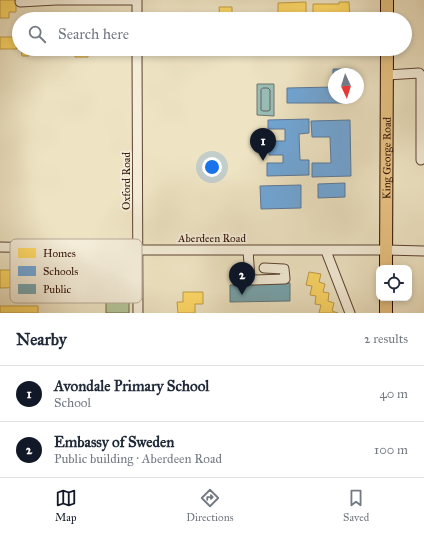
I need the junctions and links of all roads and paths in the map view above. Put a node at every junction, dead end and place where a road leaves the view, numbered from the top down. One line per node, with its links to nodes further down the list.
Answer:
1 (137, 0): 3 (street); 4 (street)
2 (387, 0): 5 (main road)
3 (20, 2)
4 (137, 12)
5 (387, 12)
6 (137, 56): 10 (street, Oxford Road)
7 (387, 56): 8 (main road, King George Road)
8 (387, 75): 9 (street); 15 (main road, King George Road)
9 (421, 160)
10 (138, 239)
11 (0, 247): 12 (street, Aberdeen Road)
12 (10, 247)
13 (142, 250): 14 (street, Aberdeen Road)
14 (248, 250): 16 (street, Aberdeen Road); 19 (street)
15 (386, 250): 16 (street, Aberdeen Road); 17 (street, Aberdeen Road); 18 (main road, King George Road)
16 (326, 251): 21 (street)
17 (424, 251)
18 (386, 265)
19 (264, 268)
20 (386, 301): 22 (main road)
21 (350, 313)
22 (386, 313)

